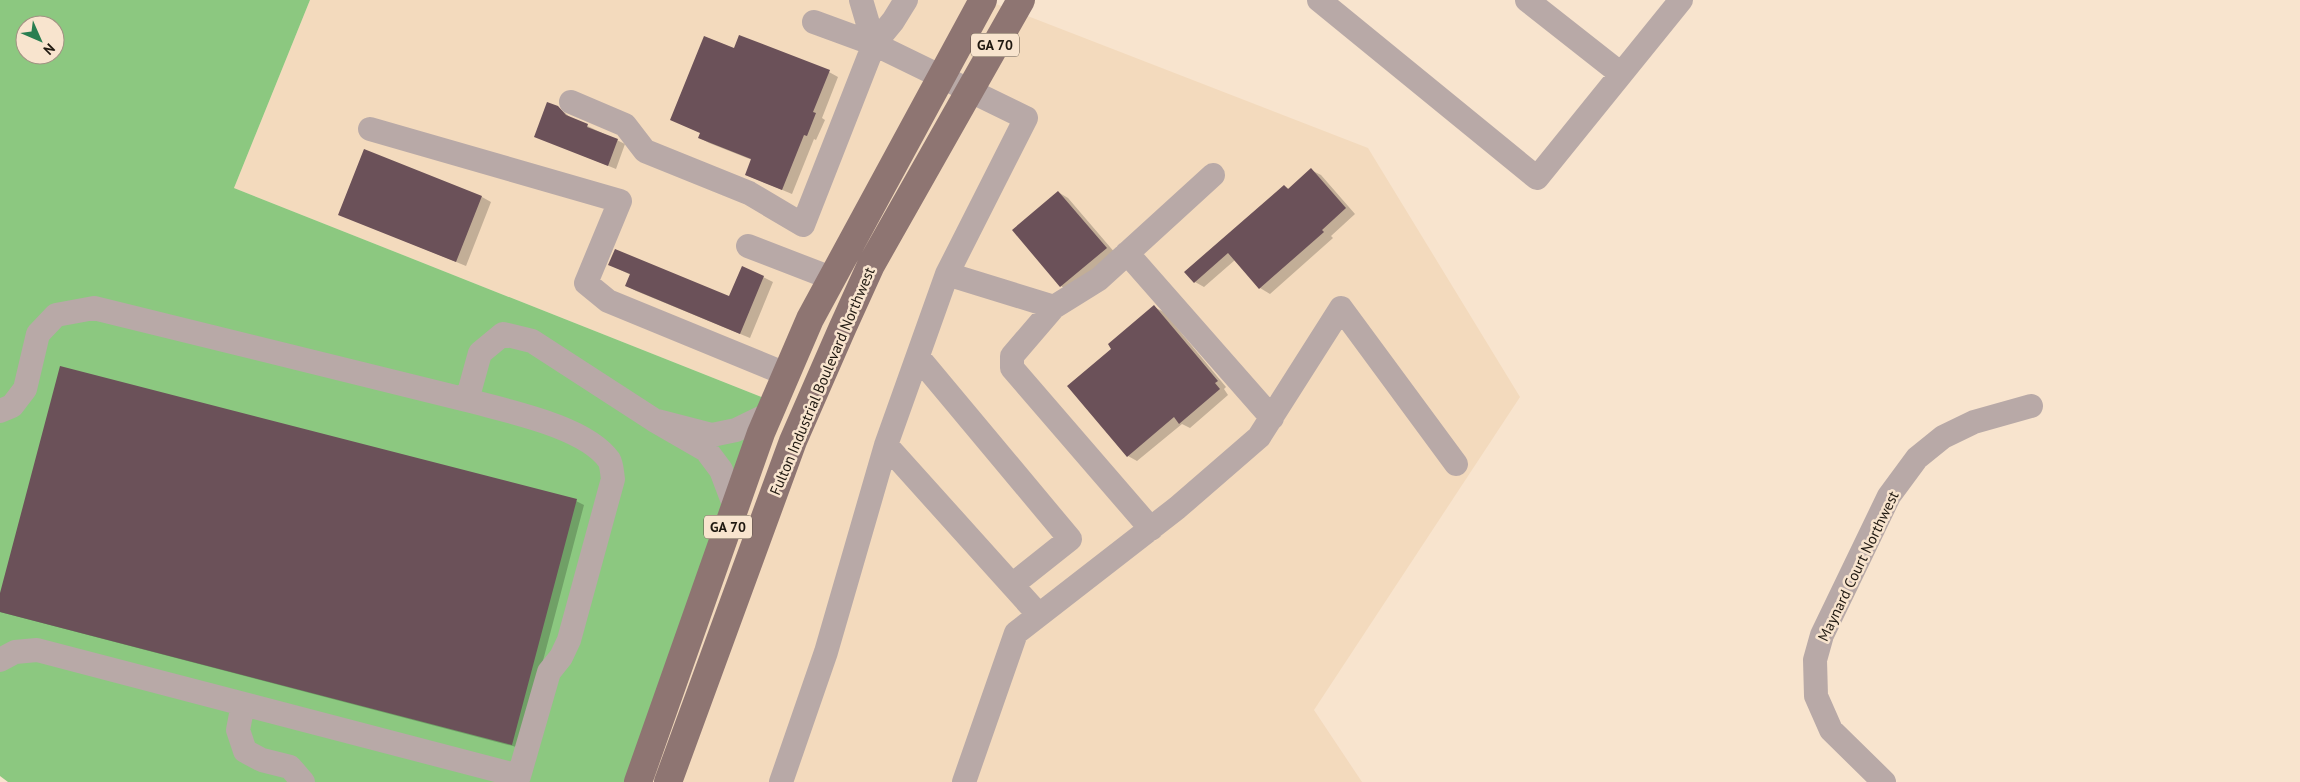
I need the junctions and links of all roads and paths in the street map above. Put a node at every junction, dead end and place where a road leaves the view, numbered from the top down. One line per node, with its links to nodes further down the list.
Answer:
1 (861, 0): 9 (street)
2 (906, 0): 9 (street)
3 (983, 0): 11 (main road, Fulton Industrial Boulevard Northwest / GA 70)
4 (1021, 0): 12 (main road, Fulton Industrial Boulevard Northwest / GA 70)
5 (1527, 0): 10 (street)
6 (1681, 0): 10 (street)
7 (1325, 2): 10 (street)
8 (814, 22): 9 (street)
9 (874, 44): 11 (street); 13 (street)
10 (1621, 74)
11 (941, 77): 12 (street); 19 (main road, Fulton Industrial Boulevard Northwest / GA 70)
12 (970, 90): 18 (street); 39 (main road, Fulton Industrial Boulevard Northwest / GA 70)
13 (571, 102)
14 (370, 129): 22 (street)
15 (1213, 175): 17 (street)
16 (748, 246): 19 (street)
17 (1127, 253): 20 (street); 27 (street)
18 (948, 274): 20 (street); 21 (street)
19 (832, 278): 22 (main road, Fulton Industrial Boulevard Northwest / GA 70)
20 (1054, 307): 32 (street)
21 (918, 357): 29 (street); 33 (street)
22 (786, 374): 26 (main road, Fulton Industrial Boulevard Northwest / GA 70)
23 (467, 400): 25 (street); 28 (street); 36 (street)
24 (2031, 406): 42 (street, Maynard Court Northwest)
25 (0, 411)
26 (769, 414): 28 (street); 31 (main road, Fulton Industrial Boulevard Northwest / GA 70)
27 (1272, 418): 30 (street); 32 (street)
28 (654, 420): 31 (street)
29 (886, 446): 33 (street); 40 (street)
30 (1456, 464)
31 (735, 507): 38 (main road, Fulton Industrial Boulevard Northwest / GA 70)
32 (1151, 529): 34 (street)
33 (1012, 584): 34 (street)
34 (1039, 615): 41 (street)
35 (0, 660): 36 (street)
36 (243, 704): 37 (street)
37 (303, 782)
38 (638, 782)
39 (668, 782)
40 (781, 782)
41 (964, 782)
42 (1884, 782)

